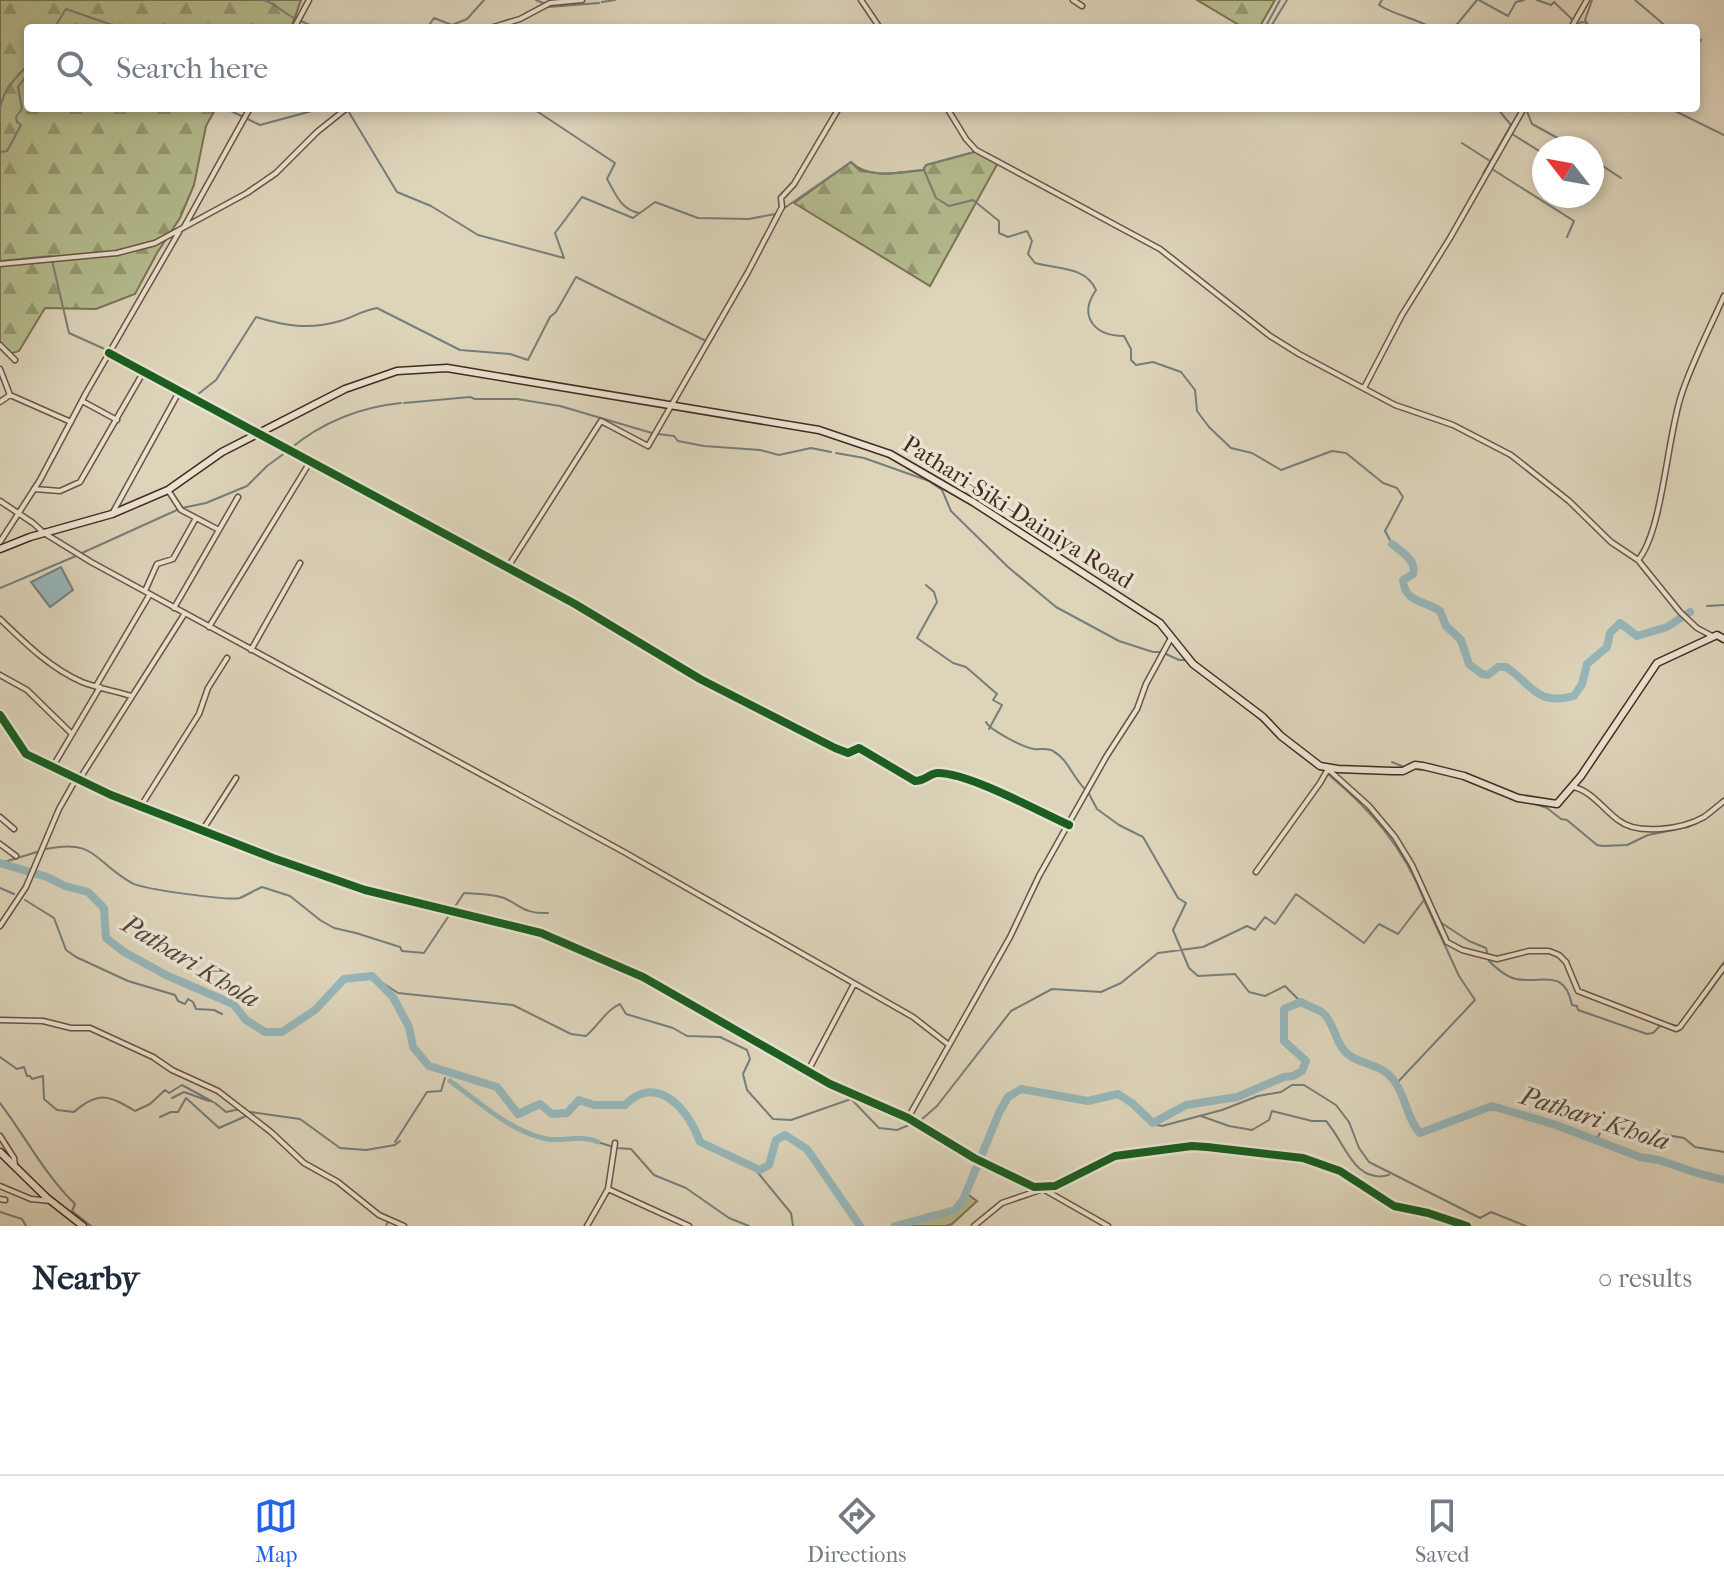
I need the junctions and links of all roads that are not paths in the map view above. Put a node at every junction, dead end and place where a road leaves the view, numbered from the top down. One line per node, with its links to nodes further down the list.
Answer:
1 (309, 0): 7 (street)
2 (582, 0): 8 (street)
3 (861, 0): 9 (street)
4 (1073, 0): 6 (street)
5 (1587, 0): 10 (street)
6 (1082, 6)
7 (296, 24)
8 (503, 24)
9 (877, 24)
10 (1573, 24)
11 (248, 112): 16 (street)
12 (342, 112): 16 (street)
13 (837, 112): 29 (street)
14 (949, 112): 24 (street)
15 (1522, 112): 24 (street)
16 (181, 230): 17 (street); 20 (street)
17 (0, 264)
18 (1724, 296): 45 (street)
19 (0, 345): 21 (street)
20 (109, 353): 23 (street); 27 (street)
21 (15, 360)
22 (0, 369): 26 (street)
23 (144, 371): 25 (street); 30 (street)
24 (1365, 386): 45 (street)
25 (180, 390): 32 (street); 39 (street)
26 (10, 395): 28 (street); 31 (street)
27 (82, 401): 30 (street); 31 (street)
28 (0, 402)
29 (670, 406): 32 (main road, Pathari-Siki-Dainiya Road); 47 (street); 54 (main road, Pathari-Siki-Dainiya Road)
30 (117, 420): 34 (street)
31 (71, 422): 34 (street)
32 (259, 432): 33 (street); 35 (main road, Pathari-Siki-Dainiya Road)
33 (310, 461): 47 (street); 52 (street)
34 (34, 489): 38 (street)
35 (168, 490): 39 (main road, Pathari-Siki-Dainiya Road); 40 (street)
36 (238, 497): 41 (street)
37 (0, 501): 38 (street)
38 (18, 512): 42 (street); 43 (street)
39 (112, 514): 42 (main road, Pathari-Siki-Dainiya Road)
40 (196, 518): 41 (street); 48 (street)
41 (219, 530): 49 (street)
42 (44, 533): 44 (main road, Pathari-Siki-Dainiya Road); 48 (street)
43 (0, 542)
44 (0, 549)
45 (1638, 560): 53 (street)
46 (300, 563): 56 (street)
47 (508, 567): 71 (street)
48 (147, 593): 49 (street); 59 (street)
49 (174, 608): 50 (street)
50 (185, 613): 52 (street); 60 (street)
51 (0, 619): 59 (street)
52 (209, 627): 56 (street)
53 (1714, 637): 55 (main road); 67 (main road)
54 (1171, 638): 64 (main road, Pathari-Siki-Dainiya Road); 71 (street)
55 (1724, 639)
56 (251, 650): 79 (street)
57 (227, 658): 69 (street)
58 (0, 675): 62 (street)
59 (98, 687): 60 (street); 62 (street)
60 (131, 696): 66 (street)
61 (0, 715): 63 (street)
62 (71, 733): 63 (street)
63 (52, 768): 66 (street)
64 (1328, 769): 67 (main road); 76 (street); 78 (street)
65 (236, 778): 73 (street)
66 (78, 779): 69 (street); 77 (street)
67 (1572, 787): 68 (street)
68 (1724, 801)
69 (141, 806): 73 (street)
70 (0, 817): 72 (street)
71 (1069, 825): 81 (street)
72 (14, 829)
73 (202, 831): 82 (street)
74 (0, 844): 75 (street)
75 (16, 856)
76 (1256, 872)
77 (0, 926)
78 (1724, 967)
79 (854, 984): 81 (street); 82 (street)
80 (0, 1020): 92 (street)
81 (949, 1045): 83 (street)
82 (808, 1071): 83 (street)
83 (908, 1118): 90 (street)
84 (0, 1136): 87 (street)
85 (615, 1143): 89 (street)
86 (0, 1152): 87 (main road)
87 (15, 1166): 91 (main road)
88 (0, 1186): 91 (street)
89 (608, 1189): 97 (street); 98 (street)
90 (1043, 1189): 99 (street); 100 (street); 101 (street)
91 (51, 1201): 93 (main road)
92 (389, 1219): 95 (street); 96 (street)
93 (72, 1223): 94 (main road)
94 (83, 1226)
95 (385, 1226)
96 (404, 1226)
97 (587, 1226)
98 (689, 1226)
99 (974, 1226)
100 (1108, 1226)
101 (1467, 1226)

